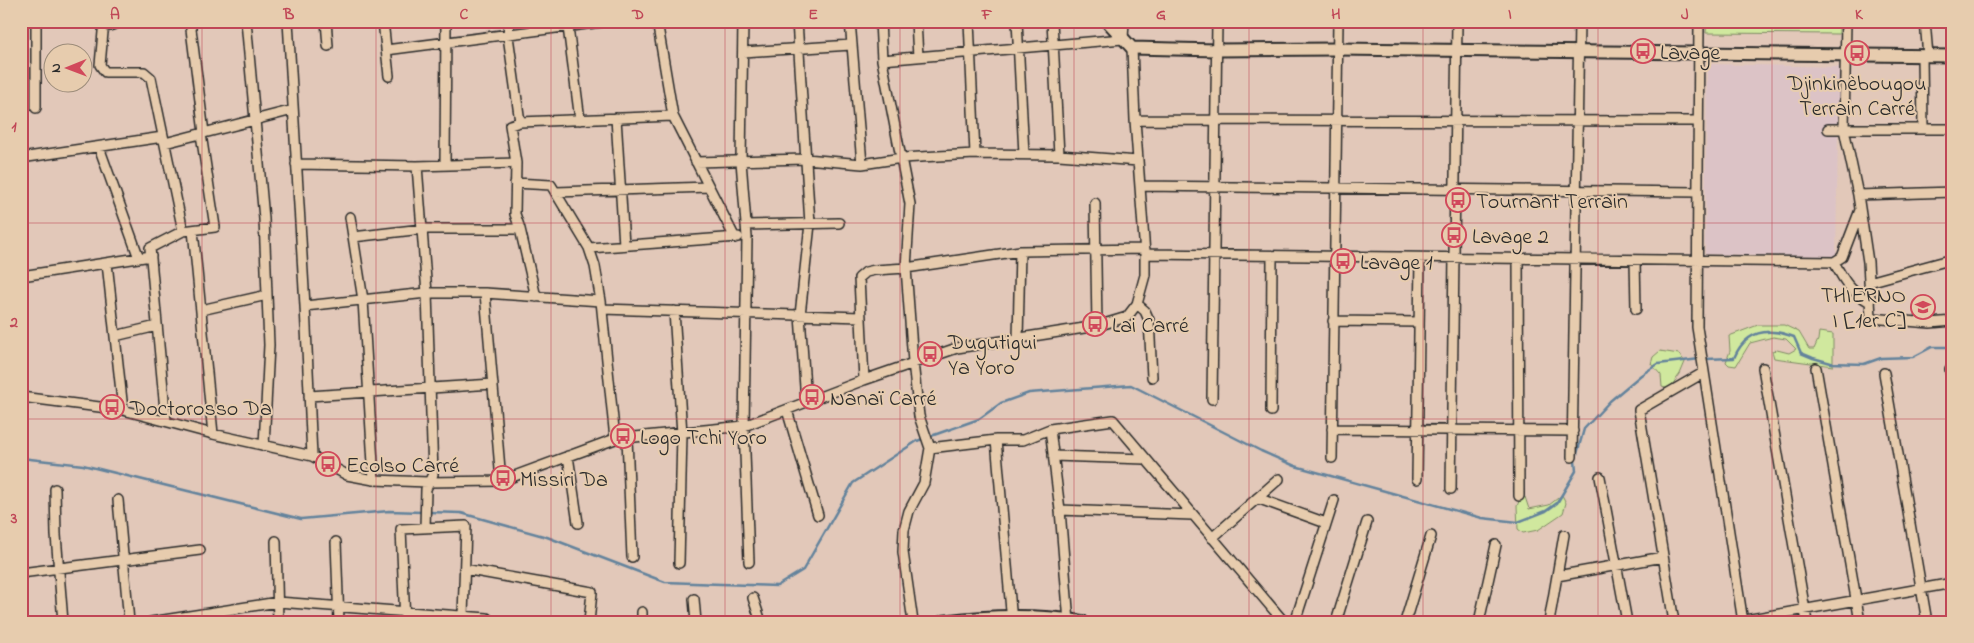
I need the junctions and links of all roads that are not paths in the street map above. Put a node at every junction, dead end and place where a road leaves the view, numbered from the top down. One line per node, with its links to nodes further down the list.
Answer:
1 (36, 21): 54 (street)
2 (124, 21): 29 (street)
3 (190, 21): 71 (street)
4 (246, 21): 58 (street)
5 (288, 21): 55 (street)
6 (326, 21): 36 (street)
7 (383, 21): 41 (street)
8 (446, 21): 33 (street)
9 (509, 21): 31 (street)
10 (610, 21): 30 (street)
11 (657, 21): 56 (street)
12 (743, 21): 44 (street)
13 (797, 21): 37 (street)
14 (850, 21): 34 (street)
15 (880, 21): 52 (street)
16 (916, 21): 51 (street)
17 (969, 21): 46 (street)
18 (1017, 21): 38 (street)
19 (1052, 21): 35 (street)
20 (1107, 21): 32 (street)
21 (1124, 21): 32 (street)
22 (1217, 21): 42 (street)
23 (1338, 21): 40 (street)
24 (1458, 21): 43 (street)
25 (1578, 21): 45 (street)
26 (1699, 21): 47 (street)
27 (1846, 21): 48 (street)
28 (1925, 21): 49 (street)
29 (103, 25): 72 (street)
30 (568, 27): 31 (street); 60 (street)
31 (508, 36): 33 (street); 65 (street)
32 (1123, 39): 35 (street); 39 (street)
33 (446, 43): 41 (street); 86 (street)
34 (851, 45): 37 (street); 85 (street)
35 (1055, 45): 38 (street); 76 (street)
36 (328, 46)
37 (798, 48): 44 (street); 79 (street)
38 (1018, 48): 46 (street); 75 (street)
39 (1132, 48): 42 (street); 61 (street)
40 (1337, 49): 42 (street); 43 (street); 62 (street)
41 (386, 50): 53 (street)
42 (1217, 50): 59 (street)
43 (1457, 50): 45 (street); 66 (street)
44 (743, 52): 80 (street)
45 (1578, 52): 47 (street); 63 (street)
46 (970, 53): 51 (street); 74 (street)
47 (1699, 53): 48 (street); 64 (street)
48 (1846, 55): 49 (street); 68 (street)
49 (1925, 56): 50 (street); 69 (street)
50 (1953, 56)
51 (918, 57): 52 (street)
52 (882, 60): 78 (street)
53 (389, 76)
54 (36, 108)
55 (293, 110): 58 (street); 84 (street)
56 (673, 116): 57 (street); 82 (street)
57 (616, 118): 60 (street); 93 (street)
58 (256, 119): 71 (street); 137 (street)
59 (1216, 119): 61 (street); 62 (street); 91 (street)
60 (580, 120): 65 (street)
61 (1135, 120): 81 (street)
62 (1336, 121): 66 (street); 92 (street)
63 (1577, 121): 64 (street); 66 (street); 95 (street)
64 (1698, 121): 97 (street)
65 (520, 122): 83 (street)
66 (1456, 122): 94 (street)
67 (1828, 129): 68 (street)
68 (1844, 129): 69 (street); 99 (street)
69 (1923, 129): 70 (street)
70 (1953, 129)
71 (203, 133): 72 (street); 108 (street)
72 (164, 140): 73 (street); 109 (street)
73 (99, 147): 77 (street); 122 (street)
74 (975, 154): 75 (street); 78 (street)
75 (1024, 154): 76 (street)
76 (1059, 155): 81 (street)
77 (21, 158)
78 (902, 158): 85 (street); 132 (street)
79 (806, 159): 80 (street); 85 (street); 104 (street)
80 (741, 161): 82 (street); 105 (street)
81 (1138, 161): 89 (street)
82 (696, 162): 90 (street)
83 (516, 163): 86 (street); 88 (street)
84 (296, 164): 87 (street); 143 (street)
85 (862, 164)
86 (445, 165): 87 (street)
87 (417, 166): 106 (street)
88 (515, 183): 96 (street); 107 (street)
89 (1140, 186): 91 (street); 117 (street)
90 (709, 187): 93 (street); 112 (street)
91 (1215, 187): 92 (street); 118 (street)
92 (1335, 188): 94 (street); 121 (street)
93 (621, 190): 96 (street); 113 (street)
94 (1455, 190): 95 (street); 124 (street)
95 (1576, 191): 97 (street); 127 (street)
96 (556, 192): 114 (street)
97 (1698, 192): 129 (street)
98 (1953, 192): 99 (street)
99 (1858, 195): 101 (street)
100 (1095, 203): 115 (street)
101 (1860, 210): 130 (street); 134 (street)
102 (350, 217): 110 (street)
103 (839, 223): 104 (street)
104 (810, 224): 105 (street); 148 (street)
105 (746, 225): 111 (street)
106 (422, 229): 107 (street); 110 (street); 136 (street)
107 (520, 229): 138 (street)
108 (193, 230): 109 (street); 145 (street)
109 (183, 231): 119 (street)
110 (353, 237): 139 (street)
111 (747, 237): 112 (street); 147 (street)
112 (735, 238): 113 (street)
113 (624, 246): 114 (street)
114 (589, 248): 142 (street)
115 (1096, 250): 116 (street); 117 (street); 154 (street)
116 (1020, 251): 132 (street); 156 (street)
117 (1145, 252): 118 (street); 141 (street)
118 (1214, 255): 120 (street); 171 (street)
119 (151, 256): 122 (street); 153 (street)
120 (1272, 256): 121 (street); 175 (street)
121 (1334, 257): 123 (street); 150 (street)
122 (139, 258): 131 (street)
123 (1420, 258): 124 (street); 152 (street)
124 (1454, 258): 125 (street); 181 (street)
125 (1518, 259): 127 (street); 182 (street)
126 (1953, 259): 134 (street)
127 (1575, 260): 128 (street); 183 (street)
128 (1635, 260): 129 (street); 144 (street)
129 (1697, 261): 130 (street); 161 (street)
130 (1834, 262): 140 (street)
131 (107, 263): 133 (street); 155 (street)
132 (906, 268): 149 (street); 157 (street)
133 (28, 275)
134 (1869, 282): 140 (street)
135 (485, 293): 136 (street); 138 (street); 165 (street)
136 (426, 294): 139 (street); 167 (street)
137 (267, 295): 145 (street); 189 (street)
138 (536, 296): 142 (street)
139 (363, 300): 143 (street); 168 (street)
140 (1870, 302): 151 (street)
141 (1137, 304): 154 (street); 163 (street)
142 (601, 305): 146 (street); 187 (street)
143 (305, 306): 169 (street)
144 (1636, 309)
145 (201, 310): 184 (street)
146 (674, 311): 147 (street); 185 (street)
147 (746, 313): 148 (street); 177 (street)
148 (800, 315): 149 (street); 172 (street)
149 (861, 317): 164 (street)
150 (1333, 321): 152 (street); 179 (street)
151 (1953, 321)
152 (1419, 322): 180 (street)
153 (157, 326): 155 (street); 176 (street)
154 (1097, 326): 156 (street)
155 (115, 336): 173 (street)
156 (1018, 339): 157 (street)
157 (913, 362): 164 (street); 190 (street)
158 (1763, 368): 240 (street)
159 (1816, 368): 237 (street)
160 (1950, 369): 166 (street)
161 (1703, 373): 224 (street); 245 (street)
162 (1884, 373): 234 (street)
163 (1152, 377)
164 (864, 380): 172 (street)
165 (493, 384): 167 (street); 201 (street)
166 (1953, 387)
167 (430, 388): 168 (street); 202 (street)
168 (369, 392): 169 (street); 200 (street)
169 (309, 396): 191 (street)
170 (21, 397): 173 (street)
171 (1212, 399)
172 (806, 402): 174 (street)
173 (123, 410): 176 (street)
174 (787, 410): 177 (street); 210 (street)
175 (1271, 411)
176 (166, 421): 184 (street)
177 (744, 426): 185 (street); 227 (street)
178 (1050, 429): 188 (street); 193 (street); 196 (street)
179 (1332, 429): 180 (street); 195 (street)
180 (1418, 429): 181 (street); 198 (street)
181 (1452, 430): 182 (street); 203 (street)
182 (1519, 430): 183 (street); 205 (street)
183 (1573, 430): 194 (street)
184 (213, 434): 189 (street)
185 (682, 434): 186 (street); 226 (street)
186 (627, 438): 187 (street); 223 (street)
187 (615, 439): 192 (street)
188 (996, 440): 190 (street); 243 (street)
189 (264, 446): 191 (street)
190 (930, 448): 256 (street)
191 (312, 456): 200 (street)
192 (568, 456): 201 (street); 213 (street)
193 (1054, 456): 196 (street); 209 (street)
194 (1572, 457)
195 (1332, 458)
196 (1145, 459): 211 (street)
197 (1600, 477): 228 (street)
198 (1417, 478)
199 (1279, 479): 206 (street)
200 (374, 480): 202 (street)
201 (501, 481): 202 (street)
202 (428, 482): 215 (street)
203 (1451, 488)
204 (55, 489): 229 (street)
205 (1519, 496)
206 (1257, 498): 214 (street); 218 (street)
207 (118, 500): 225 (street)
208 (1334, 500): 214 (street)
209 (1060, 510): 211 (street); 244 (street)
210 (818, 515)
211 (1192, 515): 218 (street)
212 (1367, 522): 261 (street)
213 (578, 523)
214 (1326, 523): 260 (street)
215 (425, 525): 230 (street); 241 (street)
216 (1564, 535): 232 (street)
217 (1431, 536): 262 (street)
218 (1212, 538): 259 (street)
219 (276, 541): 238 (street)
220 (336, 542): 239 (street)
221 (1496, 544): 263 (street)
222 (200, 550): 225 (street)
223 (632, 556)
224 (1663, 557): 228 (street); 266 (street)
225 (124, 560): 229 (street); 247 (street)
226 (680, 562)
227 (749, 562)
228 (1617, 565): 232 (street); 265 (street)
229 (60, 568): 231 (street); 246 (street)
230 (464, 569): 242 (street); 253 (street)
231 (21, 573)
232 (1557, 576): 264 (street)
233 (1953, 583): 234 (street)
234 (1921, 589): 237 (street); 269 (street)
235 (754, 598): 255 (street)
236 (694, 600): 254 (street)
237 (1856, 600): 240 (street); 268 (street)
238 (278, 602): 239 (street); 248 (street); 249 (street)
239 (339, 607): 241 (street); 250 (street)
240 (1805, 609): 245 (street); 267 (street)
241 (404, 612): 242 (street); 251 (street)
242 (463, 616): 252 (street)
243 (1012, 619): 244 (main road); 257 (main road)
244 (1069, 621): 258 (main road)
245 (1740, 621)
246 (64, 622)
247 (129, 622)
248 (152, 622)
249 (278, 622)
250 (339, 622)
251 (404, 622)
252 (491, 622)
253 (589, 622)
254 (696, 622)
255 (761, 622)
256 (913, 622)
257 (943, 622)
258 (1082, 622)
259 (1284, 622)
260 (1295, 622)
261 (1336, 622)
262 (1405, 622)
263 (1479, 622)
264 (1549, 622)
265 (1627, 622)
266 (1674, 622)
267 (1807, 622)
268 (1860, 622)
269 (1927, 622)

